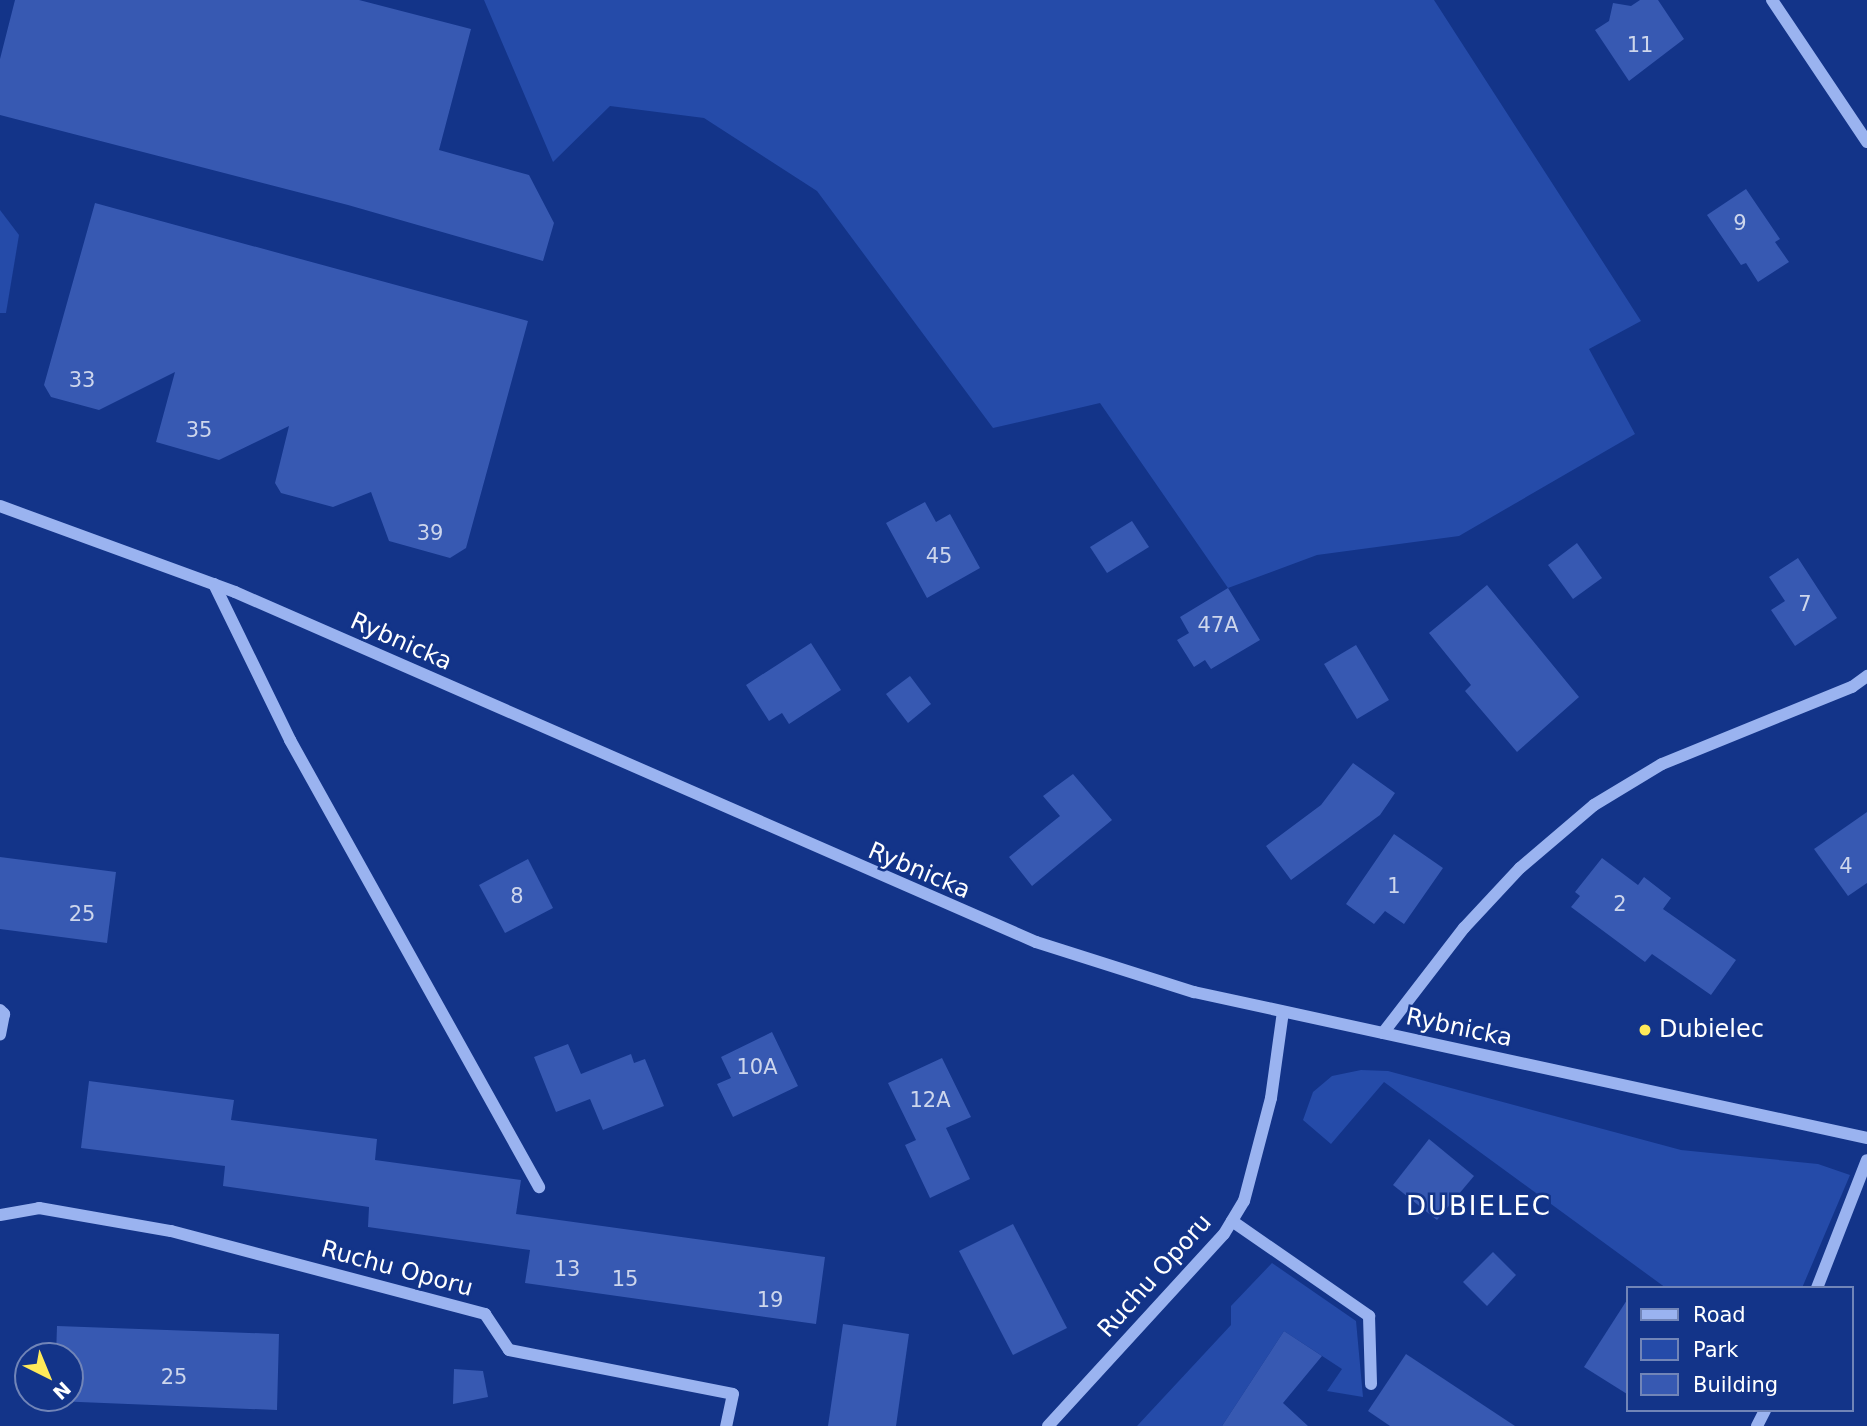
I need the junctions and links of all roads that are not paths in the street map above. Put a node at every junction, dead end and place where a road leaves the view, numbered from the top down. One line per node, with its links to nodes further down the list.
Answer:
1 (1772, 0): 2 (street)
2 (1867, 142)
3 (0, 506): 4 (street, Rybnicka)
4 (214, 584): 7 (street, Rybnicka); 12 (street)
5 (1867, 676): 8 (street)
6 (0, 1010): 9 (street)
7 (1283, 1012): 8 (street, Rybnicka); 14 (street, Ruchu Oporu)
8 (1383, 1032): 10 (street, Rybnicka)
9 (0, 1035)
10 (1867, 1138)
11 (1867, 1160): 15 (street)
12 (539, 1187)
13 (0, 1215): 17 (street, Ruchu Oporu)
14 (1232, 1221): 16 (street); 18 (street, Ruchu Oporu)
15 (1818, 1286)
16 (1371, 1384)
17 (726, 1426)
18 (1048, 1426)

